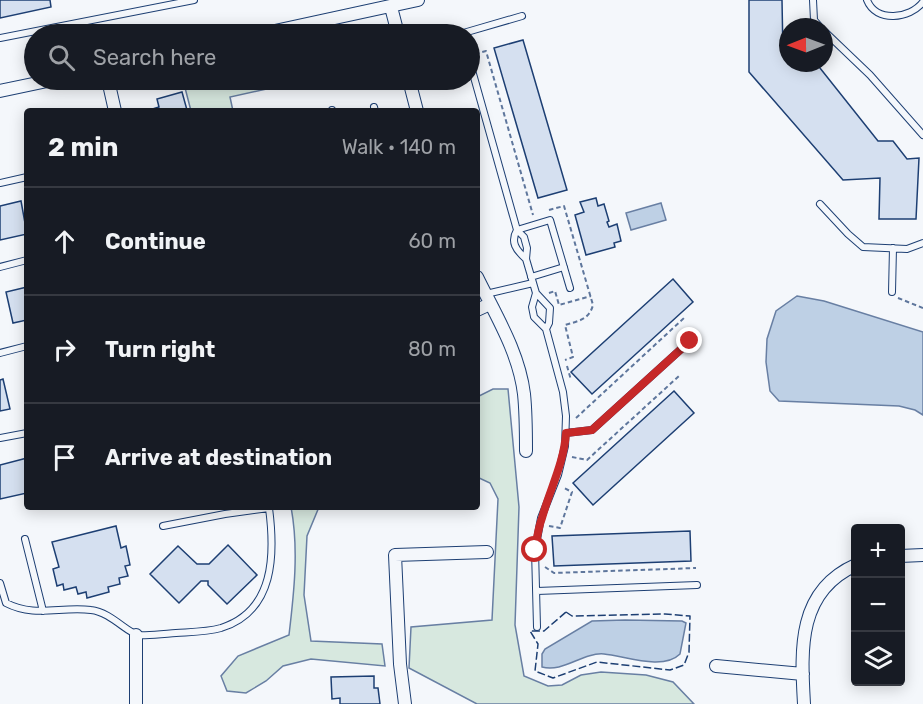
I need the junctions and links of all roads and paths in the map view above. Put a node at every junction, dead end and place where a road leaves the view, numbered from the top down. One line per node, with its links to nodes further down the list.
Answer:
1 (194, 0): 9 (lane)
2 (418, 0): 6 (street)
3 (813, 0): 8 (lane)
4 (867, 0): 5 (lane)
5 (922, 4)
6 (391, 7): 10 (street); 11 (street)
7 (522, 16): 12 (lane)
8 (814, 18)
9 (71, 24)
10 (309, 24)
11 (395, 24)
12 (480, 28)
13 (24, 33): 14 (lane)
14 (0, 38)
15 (833, 40): 24 (lane)
16 (480, 53): 29 (path)
17 (24, 86): 21 (street)
18 (110, 90): 22 (street)
19 (412, 90): 23 (street)
20 (478, 90): 30 (lane)
21 (0, 91)
22 (114, 108)
23 (416, 108)
24 (923, 135)
25 (24, 178): 26 (lane)
26 (0, 183)
27 (820, 204): 32 (lane)
28 (544, 212): 43 (path)
29 (524, 217)
30 (517, 230): 33 (lane); 33 (lane); 36 (lane)
31 (923, 243): 32 (lane)
32 (892, 248): 40 (lane)
33 (526, 260): 37 (lane)
34 (24, 262): 35 (lane)
35 (0, 267)
36 (564, 267): 37 (lane); 39 (lane)
37 (532, 280): 41 (lane); 44 (lane)
38 (480, 283): 44 (street)
39 (570, 288)
40 (892, 292): 46 (path)
41 (536, 293): 48 (lane); 48 (lane)
42 (546, 294): 43 (path)
43 (591, 296): 53 (path)
44 (488, 299): 45 (street); 60 (street)
45 (480, 307)
46 (923, 308)
47 (684, 318): 55 (path)
48 (546, 329): 57 (lane)
49 (690, 341): 57 (lane)
50 (24, 347): 51 (lane)
51 (0, 353)
52 (679, 376): 61 (path)
53 (571, 382)
54 (575, 408): 55 (path)
55 (576, 418): 56 (path)
56 (576, 425)
57 (566, 433): 76 (lane)
58 (24, 434): 59 (lane)
59 (0, 438)
60 (526, 451)
61 (572, 457)
62 (564, 489): 66 (path)
63 (254, 510): 65 (lane)
64 (269, 510): 79 (lane)
65 (163, 526)
66 (547, 536)
67 (25, 539): 77 (lane)
68 (487, 552): 83 (street)
69 (923, 555): 70 (street)
70 (905, 556)
71 (543, 566): 72 (path)
72 (696, 568)
73 (851, 568): 81 (street)
74 (0, 583): 77 (lane)
75 (697, 585): 76 (lane)
76 (537, 591): 78 (lane)
77 (43, 611): 79 (lane)
78 (537, 627)
79 (136, 635): 82 (street)
80 (716, 666): 81 (street)
81 (803, 675): 84 (street)
82 (136, 704)
83 (405, 704)
84 (804, 704)

